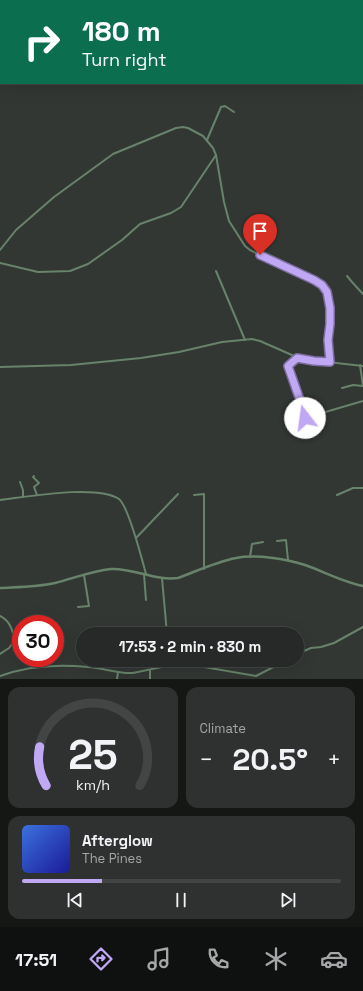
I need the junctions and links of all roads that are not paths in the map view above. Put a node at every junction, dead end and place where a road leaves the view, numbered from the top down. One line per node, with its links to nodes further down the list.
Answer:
1 (234, 112): 2 (street)
2 (207, 140): 3 (street); 4 (street)
3 (216, 155): 5 (street); 11 (street)
4 (0, 250)
5 (0, 263)
6 (216, 271): 9 (street)
7 (347, 276): 8 (street)
8 (363, 294)
9 (245, 340): 10 (street); 14 (street)
10 (297, 358): 11 (street); 17 (street)
11 (330, 362): 12 (street)
12 (360, 365): 13 (street); 15 (street)
13 (363, 366)
14 (0, 367)
15 (363, 386): 16 (street)
16 (342, 388)
17 (363, 401)
18 (34, 476): 23 (street)
19 (20, 482): 25 (street)
20 (363, 488): 24 (street)
21 (178, 494): 27 (street)
22 (194, 494): 32 (street)
23 (37, 495): 25 (street); 27 (street)
24 (336, 495)
25 (23, 497): 26 (street)
26 (0, 500)
27 (136, 538): 34 (street)
28 (277, 541): 31 (street)
29 (263, 542): 30 (street)
30 (250, 557): 31 (street); 32 (street)
31 (288, 560): 36 (street)
32 (204, 569): 35 (street)
33 (84, 574): 34 (street); 37 (street); 39 (street)
34 (145, 574): 35 (street); 38 (street)
35 (162, 578): 41 (street)
36 (363, 586)
37 (0, 588)
38 (146, 600)
39 (78, 607)
40 (0, 616): 44 (street)
41 (166, 627)
42 (363, 627): 43 (street)
43 (304, 651)
44 (0, 654)
45 (162, 667): 48 (street)
46 (208, 667): 47 (street)
47 (273, 667)
48 (150, 670): 49 (street); 52 (street)
49 (118, 672): 50 (street); 51 (street)
50 (0, 676)
51 (117, 679)
52 (150, 679)

